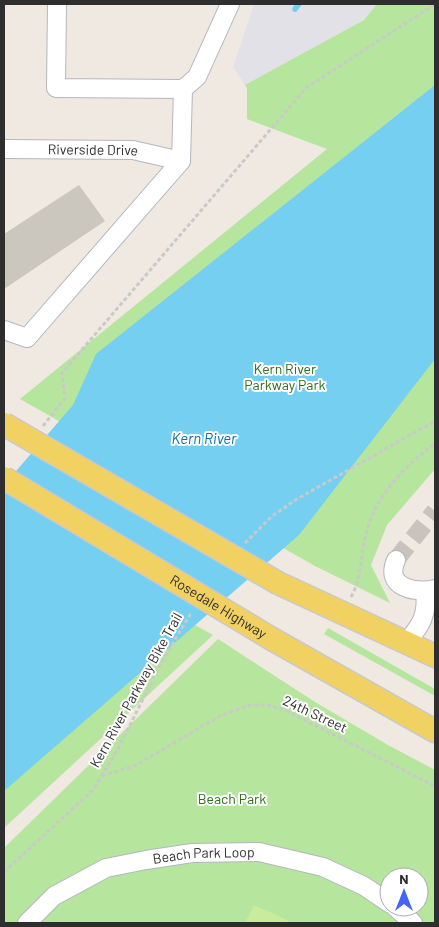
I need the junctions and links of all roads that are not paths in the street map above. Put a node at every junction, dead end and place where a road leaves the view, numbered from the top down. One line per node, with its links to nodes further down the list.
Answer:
1 (57, 4): 3 (street)
2 (230, 4): 3 (street)
3 (183, 89): 5 (street)
4 (4, 149): 5 (street, Riverside Drive)
5 (181, 162): 6 (street)
6 (4, 330)
7 (4, 424): 11 (main road, bridge)
8 (4, 478): 13 (main road, Rosedale Highway, bridge)
9 (396, 560): 10 (street)
10 (430, 590): 11 (street)
11 (406, 642): 12 (main road)
12 (435, 656)
13 (435, 731)
14 (379, 896): 15 (street, Beach Park Loop)
15 (27, 923)

